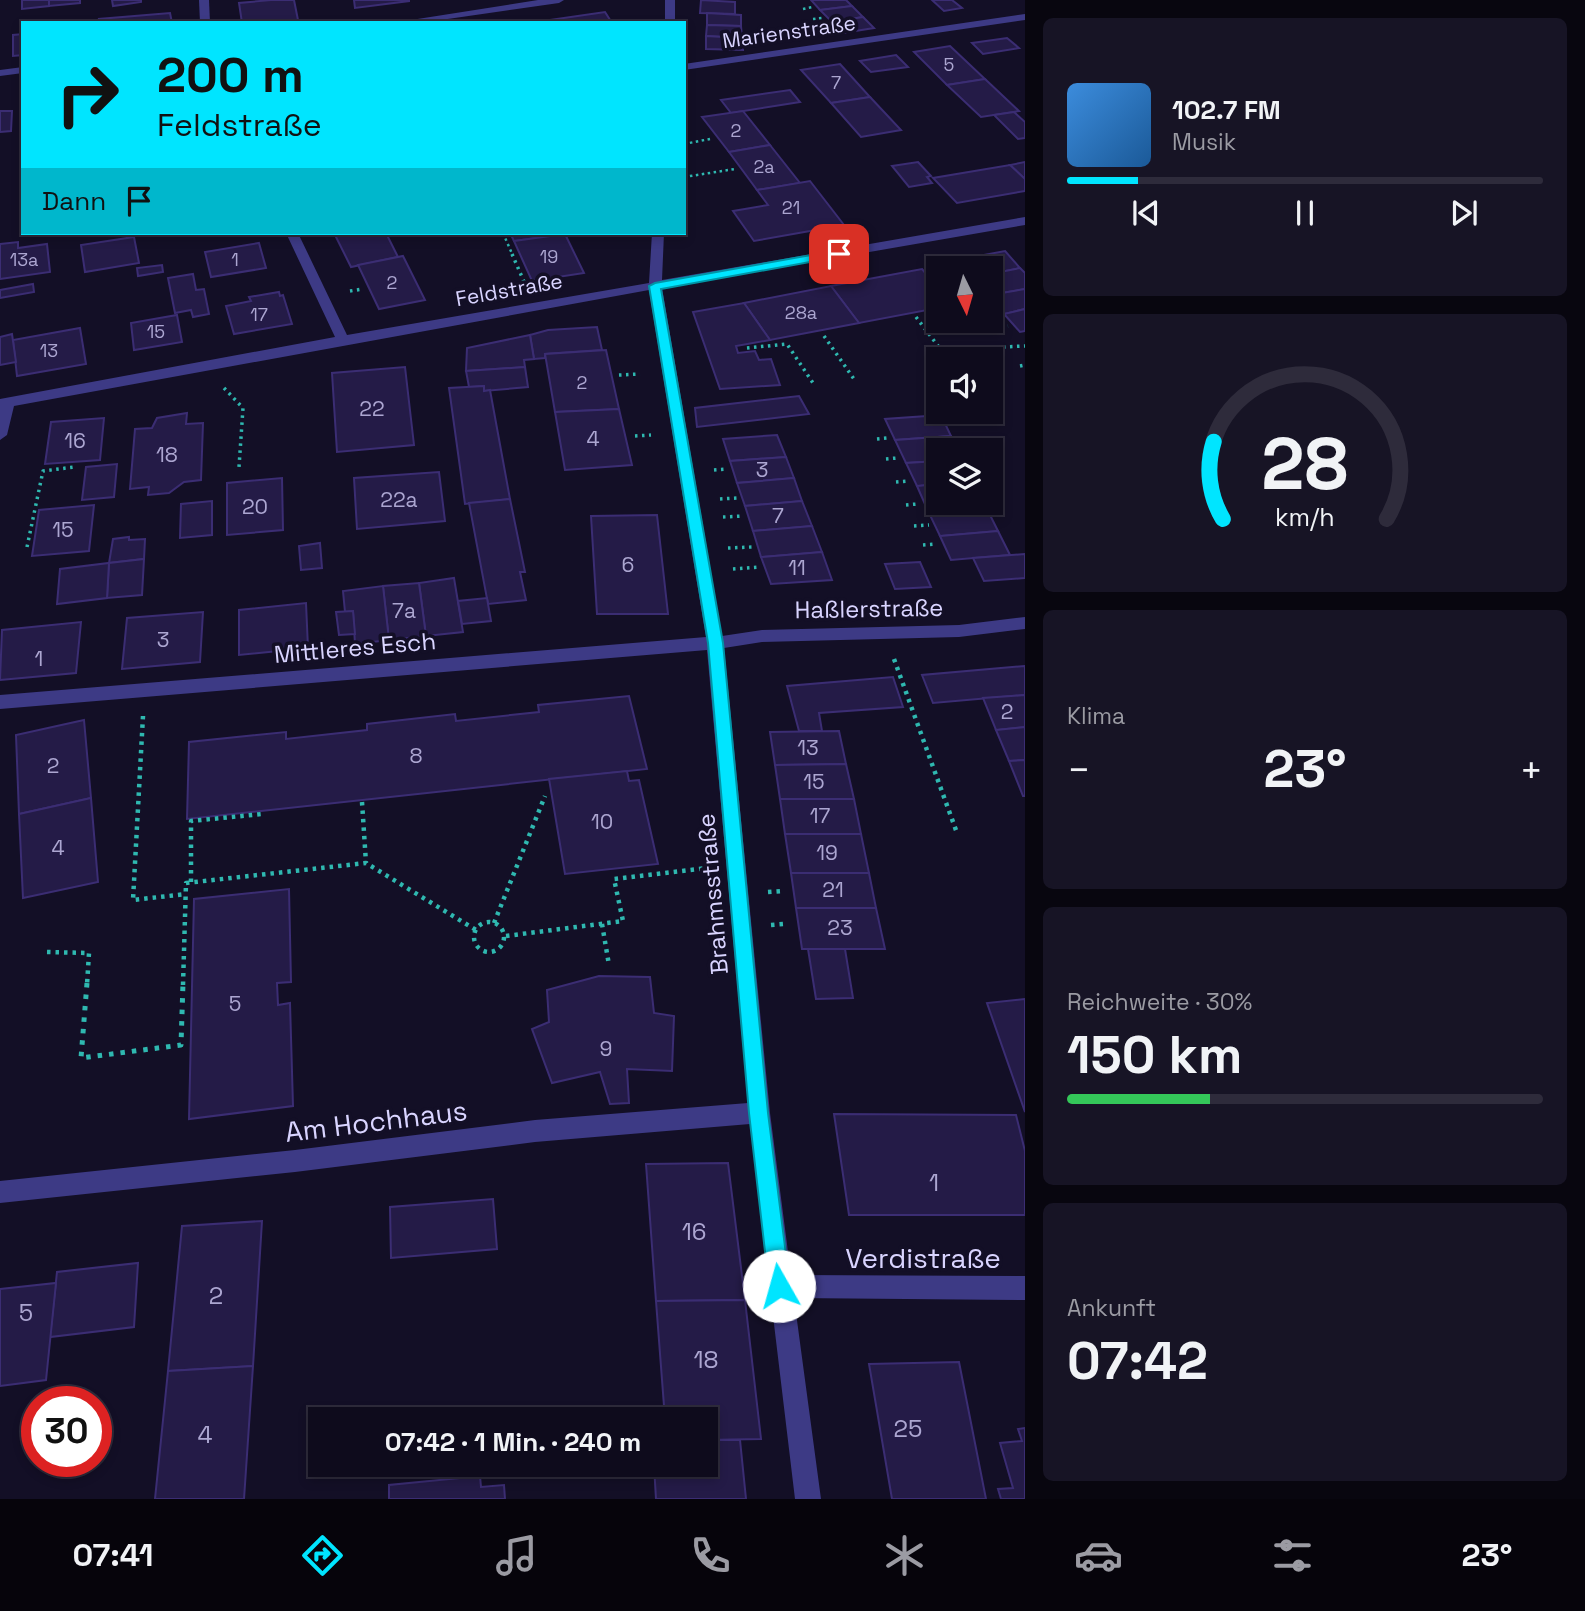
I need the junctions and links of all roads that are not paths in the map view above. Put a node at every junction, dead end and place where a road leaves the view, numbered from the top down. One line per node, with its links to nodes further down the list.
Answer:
1 (204, 0): 5 (street)
2 (559, 0): 6 (street)
3 (670, 0): 7 (street)
4 (1025, 17): 8 (street, Marienstraße)
5 (205, 21)
6 (411, 21)
7 (670, 21)
8 (686, 68)
9 (21, 70): 10 (street)
10 (0, 73)
11 (1024, 222): 14 (street, Feldstraße)
12 (293, 235): 15 (street)
13 (658, 235): 14 (street, Brahmsstraße)
14 (655, 286): 15 (street, Feldstraße); 19 (street, Brahmsstraße)
15 (343, 340): 16 (street, Feldstraße)
16 (4, 402): 17 (street)
17 (0, 435)
18 (1025, 623): 19 (street, Haßlerstraße)
19 (715, 643): 20 (street, Mittleres Esch); 21 (street, Brahmsstraße)
20 (0, 702)
21 (759, 1113): 22 (street, Am Hochhaus); 23 (street, Brahmsstraße)
22 (0, 1192)
23 (779, 1286): 24 (street, Verdistraße); 25 (street, Brahmsstraße)
24 (1025, 1288)
25 (808, 1499)

